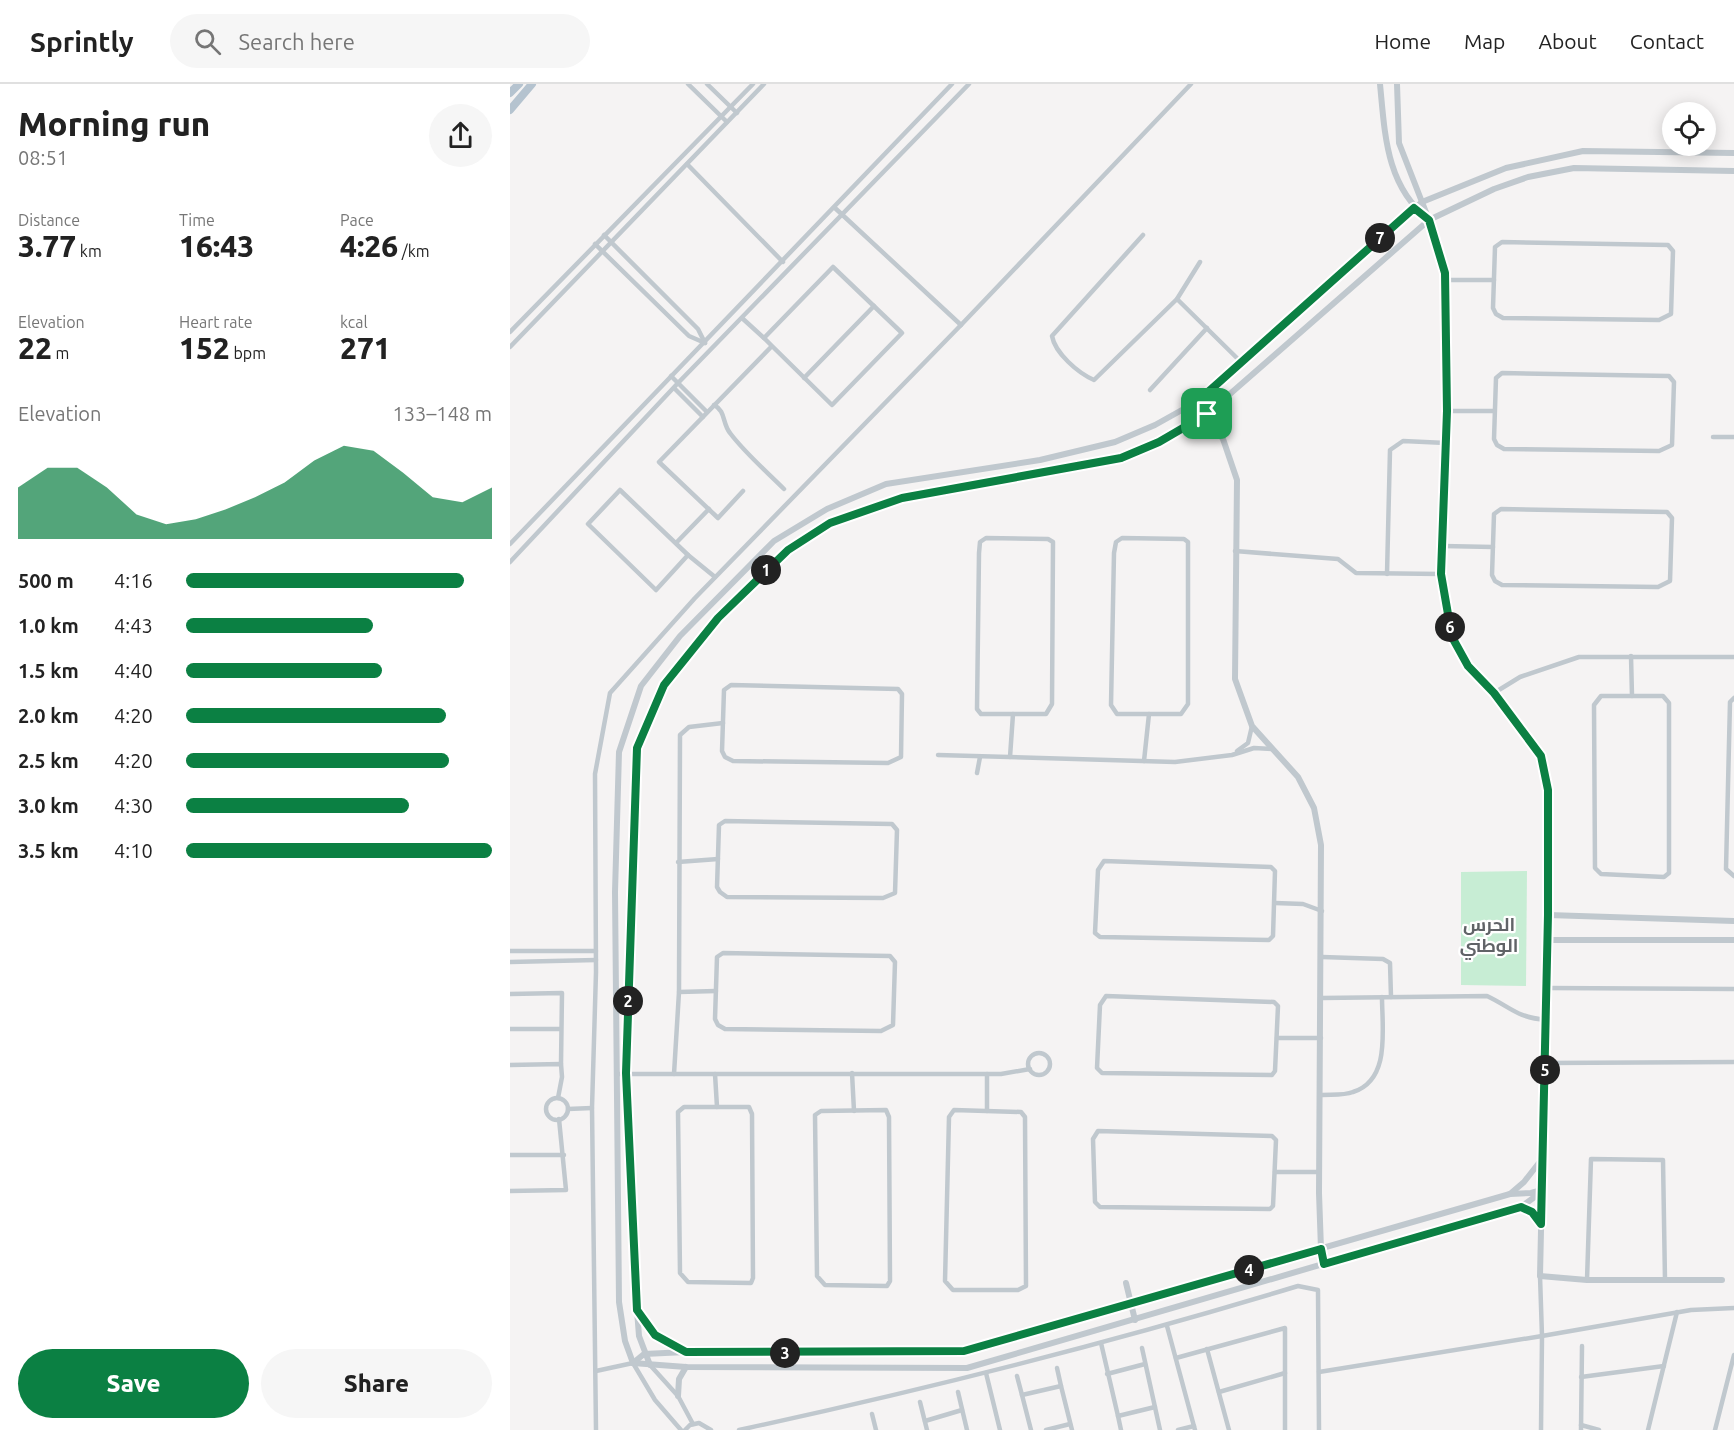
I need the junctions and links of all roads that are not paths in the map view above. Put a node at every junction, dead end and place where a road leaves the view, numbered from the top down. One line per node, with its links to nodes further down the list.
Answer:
1 (519, 84): 12 (main road)
2 (532, 84): 14 (main road)
3 (688, 84): 16 (street)
4 (707, 84): 13 (street)
5 (753, 84): 13 (street)
6 (764, 84): 15 (street)
7 (952, 84): 22 (street)
8 (969, 84): 24 (street)
9 (1191, 84): 38 (street)
10 (1380, 84): 23 (street)
11 (1397, 84): 21 (street)
12 (510, 93)
13 (730, 106): 15 (street); 16 (street)
14 (510, 110)
15 (737, 113): 17 (street)
16 (720, 115): 17 (street); 26 (street)
17 (727, 122): 19 (street)
18 (1734, 153): 21 (street)
19 (687, 164): 28 (street); 31 (street)
20 (1734, 171): 25 (street)
21 (1422, 202): 23 (street); 25 (street)
22 (835, 208): 24 (street); 31 (street)
23 (1414, 208): 25 (street); 45 (street)
24 (842, 215): 37 (street); 38 (street)
25 (1429, 220): 33 (street); 55 (street)
26 (604, 235): 28 (street); 29 (street)
27 (1143, 236): 35 (street)
28 (611, 243): 30 (street); 42 (street)
29 (595, 244): 30 (street); 40 (street)
30 (603, 252): 42 (street); 44 (street)
31 (783, 262): 42 (street)
32 (1200, 262): 35 (street)
33 (1445, 280): 34 (street); 52 (street)
34 (1494, 280): 34 (street)
35 (1178, 299): 39 (street)
36 (874, 306): 41 (street); 47 (street); 47 (street)
37 (742, 318): 41 (street); 48 (street)
38 (961, 325): 72 (street)
39 (1207, 328): 45 (street); 49 (street)
40 (510, 332)
41 (764, 338): 43 (street)
42 (705, 343): 46 (street)
43 (772, 346): 47 (street); 51 (street)
44 (510, 347)
45 (1241, 362): 50 (street)
46 (671, 376): 48 (street); 64 (street)
47 (804, 378)
48 (676, 386): 54 (street); 56 (street); 69 (street)
49 (1150, 390)
50 (1198, 401): 55 (street); 123 (street)
51 (714, 405): 54 (street); 60 (street)
52 (1447, 411): 53 (street); 59 (street)
53 (1494, 411): 53 (street)
54 (707, 412): 56 (street)
55 (1207, 414): 67 (street); 121 (street)
56 (703, 417): 62 (street)
57 (1713, 436): 58 (street)
58 (1734, 437)
59 (1446, 443): 65 (street); 70 (street)
60 (784, 489)
61 (743, 490): 62 (street)
62 (709, 509): 63 (street)
63 (676, 543): 68 (street); 68 (street)
64 (510, 544)
65 (1443, 546): 66 (street); 71 (street)
66 (1493, 547): 66 (street)
67 (1235, 551): 70 (street); 81 (street)
68 (688, 555): 72 (street)
69 (510, 562)
70 (1387, 574): 71 (street)
71 (1441, 574): 75 (street)
72 (714, 578): 99 (street)
73 (1631, 656): 74 (street); 75 (street); 76 (street)
74 (1734, 657)
75 (1494, 693): 94 (street)
76 (1632, 696): 76 (street)
77 (1734, 698): 91 (street)
78 (1013, 714): 78 (street); 86 (street)
79 (1149, 714): 79 (street); 87 (street)
80 (723, 723): 80 (street); 90 (street)
81 (1252, 726): 82 (street); 83 (street)
82 (1272, 749): 83 (street); 93 (street)
83 (1232, 754): 87 (street)
84 (938, 755): 85 (street)
85 (980, 756): 86 (street); 88 (street)
86 (1010, 757): 87 (street)
87 (1144, 761)
88 (977, 772)
89 (718, 859): 89 (street); 90 (street)
90 (678, 862): 106 (street)
91 (1734, 876)
92 (1275, 903): 92 (street); 93 (street)
93 (1322, 910): 100 (street)
94 (1548, 915): 95 (street); 96 (street)
95 (1734, 921)
96 (1548, 940): 97 (street); 103 (street)
97 (1734, 940)
98 (510, 951): 99 (street)
99 (596, 951): 101 (street)
100 (1322, 957): 109 (street); 110 (street)
101 (596, 960): 102 (street); 130 (street)
102 (510, 962)
103 (1547, 988): 104 (street); 111 (street)
104 (1734, 989)
105 (716, 991): 105 (street); 106 (street)
106 (679, 992): 124 (street)
107 (510, 994): 113 (street)
108 (1382, 997): 109 (street); 110 (street); 127 (street)
109 (1391, 997): 111 (street)
110 (1322, 998): 115 (street)
111 (1546, 1020): 116 (street)
112 (510, 1029): 113 (street)
113 (560, 1029): 118 (street)
114 (1277, 1038): 114 (street); 115 (street)
115 (1321, 1038): 127 (street)
116 (1545, 1062): 117 (street); 137 (street)
117 (1734, 1062)
118 (561, 1064): 119 (street); 128 (street)
119 (510, 1065)
120 (1030, 1069): 120 (street); 126 (street)
121 (626, 1073): 123 (street); 124 (street); 154 (street)
122 (852, 1073): 125 (street); 126 (street); 132 (street)
123 (617, 1074): 167 (street)
124 (674, 1074): 125 (street)
125 (715, 1074): 129 (street)
126 (987, 1074): 133 (street)
127 (1320, 1095): 138 (street)
128 (558, 1098): 131 (street); 134 (street)
129 (717, 1107): 129 (street)
130 (592, 1108): 131 (street); 173 (street)
131 (568, 1109): 134 (street)
132 (854, 1111): 132 (street)
133 (987, 1111): 133 (street)
134 (559, 1119): 136 (street)
135 (510, 1155): 136 (street)
136 (564, 1155): 140 (street)
137 (1543, 1158): 141 (street); 142 (street)
138 (1319, 1172): 139 (street); 145 (street)
139 (1275, 1173): 139 (street)
140 (510, 1191)
141 (1542, 1191): 142 (street); 143 (street); 144 (street)
142 (1510, 1194): 145 (street)
143 (1521, 1207): 144 (street); 146 (street)
144 (1541, 1224): 147 (street)
145 (1321, 1249): 146 (street); 152 (street)
146 (1324, 1264): 156 (street)
147 (1540, 1276): 148 (street); 158 (street)
148 (1587, 1280): 149 (street); 149 (street)
149 (1665, 1280): 150 (street)
150 (1722, 1280)
151 (1126, 1283): 152 (street)
152 (1131, 1304): 156 (street); 163 (street)
153 (1734, 1308): 155 (street)
154 (637, 1310): 163 (street); 164 (street)
155 (1677, 1312): 158 (street); 170 (street)
156 (1135, 1320): 171 (street)
157 (1167, 1326): 159 (street); 166 (street); 174 (street)
158 (1542, 1336): 174 (street); 214 (street)
159 (1101, 1344): 175 (street); 177 (street)
160 (1582, 1346): 179 (street)
161 (1142, 1348): 169 (street)
162 (1207, 1349): 166 (street); 176 (street); 184 (street)
163 (686, 1352): 164 (street)
164 (644, 1354): 167 (street); 168 (street)
165 (1734, 1355): 180 (street)
166 (1176, 1358): 195 (street)
167 (633, 1363): 168 (street); 173 (street); 198 (street)
168 (650, 1365): 171 (street); 186 (street)
169 (1145, 1365): 177 (street); 188 (street)
170 (1664, 1366): 179 (street); 216 (street)
171 (686, 1367): 186 (street)
172 (1057, 1368): 182 (street)
173 (596, 1371): 197 (street)
174 (1319, 1372): 213 (street)
175 (986, 1373): 200 (street); 204 (street)
176 (1285, 1373): 184 (street); 212 (street)
177 (1107, 1374): 191 (street)
178 (1017, 1376): 185 (street)
179 (1581, 1377): 196 (street)
180 (1727, 1381): 181 (street); 217 (street)
181 (1734, 1382)
182 (1061, 1386): 185 (street); 194 (street)
183 (958, 1392): 189 (street)
184 (1219, 1392): 211 (street)
185 (1022, 1395): 205 (street)
186 (678, 1396): 193 (street)
187 (920, 1402): 192 (street)
188 (1155, 1407): 191 (street); 209 (street)
189 (962, 1410): 192 (street); 203 (street)
190 (872, 1414): 201 (street)
191 (1118, 1416): 208 (street)
192 (925, 1421): 202 (street)
193 (693, 1424): 198 (street); 199 (street)
194 (1070, 1424): 206 (street); 207 (street)
195 (1195, 1428): 210 (street)
196 (1581, 1428): 215 (street)
197 (596, 1430)
198 (683, 1430)
199 (711, 1430)
200 (739, 1430)
201 (876, 1430)
202 (927, 1430)
203 (967, 1430)
204 (1000, 1430)
205 (1031, 1430)
206 (1046, 1430)
207 (1072, 1430)
208 (1121, 1430)
209 (1160, 1430)
210 (1178, 1430)
211 (1229, 1430)
212 (1283, 1430)
213 (1319, 1430)
214 (1541, 1430)
215 (1599, 1430)
216 (1648, 1430)
217 (1715, 1430)

